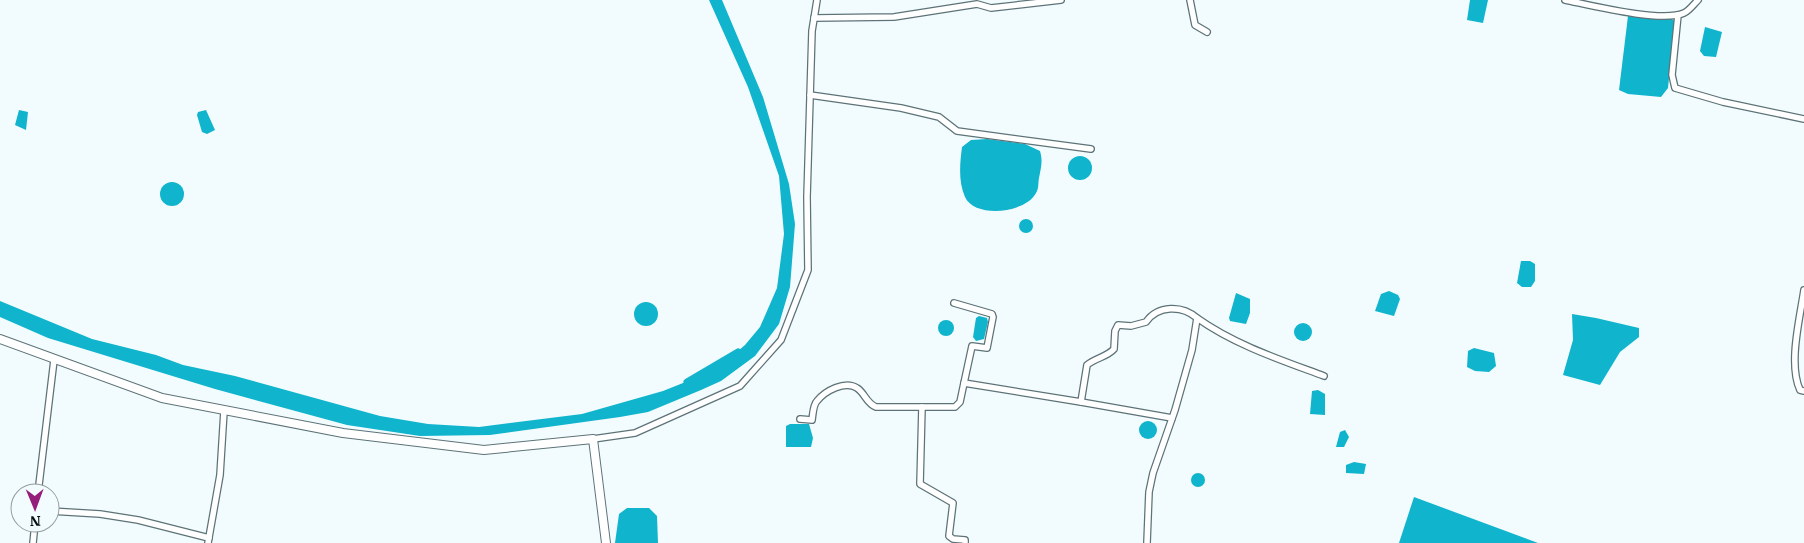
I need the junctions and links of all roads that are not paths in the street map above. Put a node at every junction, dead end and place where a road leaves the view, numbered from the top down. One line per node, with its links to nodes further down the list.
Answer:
1 (817, 0): 7 (street)
2 (1061, 0): 7 (street)
3 (1190, 0): 8 (street)
4 (1564, 0): 6 (street)
5 (1698, 0): 6 (street)
6 (1678, 15): 10 (street)
7 (814, 18): 9 (street)
8 (1207, 32)
9 (810, 95): 11 (street); 25 (street)
10 (1804, 118)
11 (1091, 149)
12 (1804, 290): 19 (street)
13 (954, 303): 18 (street)
14 (1197, 318): 17 (street); 20 (street); 23 (street)
15 (0, 339): 16 (main road)
16 (54, 360): 22 (main road); 26 (street)
17 (1324, 376)
18 (964, 383): 20 (street); 21 (street)
19 (1804, 391)
20 (1081, 402): 23 (street)
21 (922, 407): 24 (street); 30 (street)
22 (224, 411): 25 (main road); 28 (street)
23 (1172, 418): 31 (street)
24 (800, 420)
25 (593, 439): 29 (main road)
26 (39, 483)
27 (60, 512): 28 (street)
28 (209, 540)
29 (606, 543)
30 (965, 543)
31 (1147, 543)

